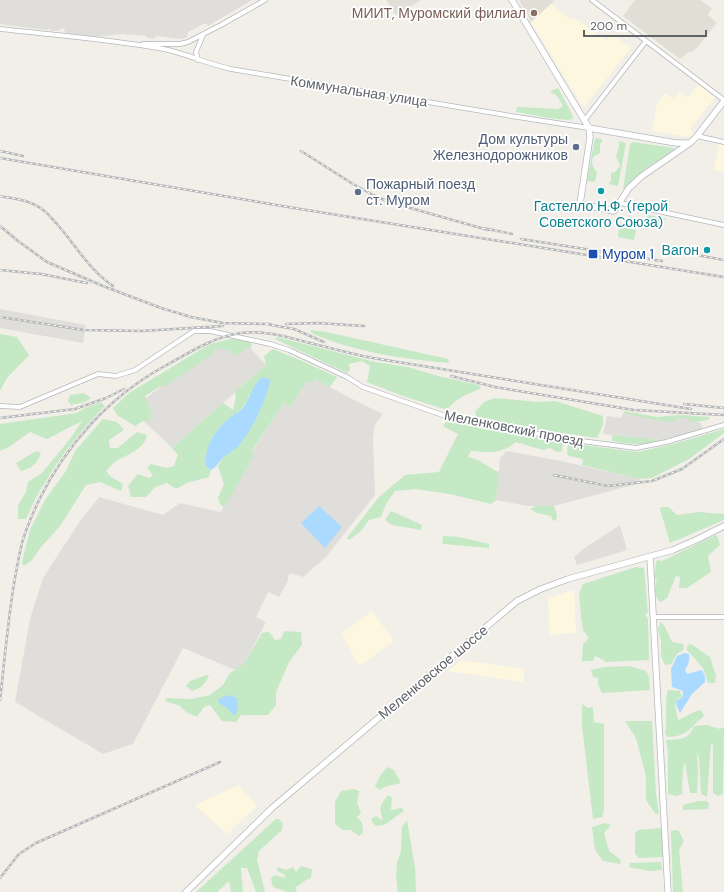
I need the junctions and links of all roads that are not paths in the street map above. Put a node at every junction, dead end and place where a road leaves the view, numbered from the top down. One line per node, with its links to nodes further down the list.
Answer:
1 (265, 0): 5 (street)
2 (512, 0): 10 (street)
3 (592, 0): 6 (street)
4 (0, 29): 7 (street)
5 (203, 34): 7 (street); 8 (street)
6 (646, 41): 9 (street); 10 (street)
7 (131, 44): 8 (street, Коммунальная улица)
8 (198, 60): 11 (street, Коммунальная улица)
9 (724, 100): 12 (street)
10 (584, 121): 11 (street)
11 (589, 128): 14 (street); 17 (street)
12 (697, 136): 13 (street); 15 (street)
13 (724, 142)
14 (676, 143): 15 (street); 16 (street)
15 (690, 143): 16 (street)
16 (674, 153): 17 (street)
17 (620, 204): 18 (street)
18 (724, 225)
19 (0, 406): 20 (street, Меленковский проезд)
20 (724, 425)
21 (724, 526): 22 (street, Меленковское шоссе)
22 (650, 557): 23 (street); 25 (street, Меленковское шоссе)
23 (653, 617): 24 (street); 26 (street)
24 (724, 618)
25 (186, 892)
26 (668, 892)

